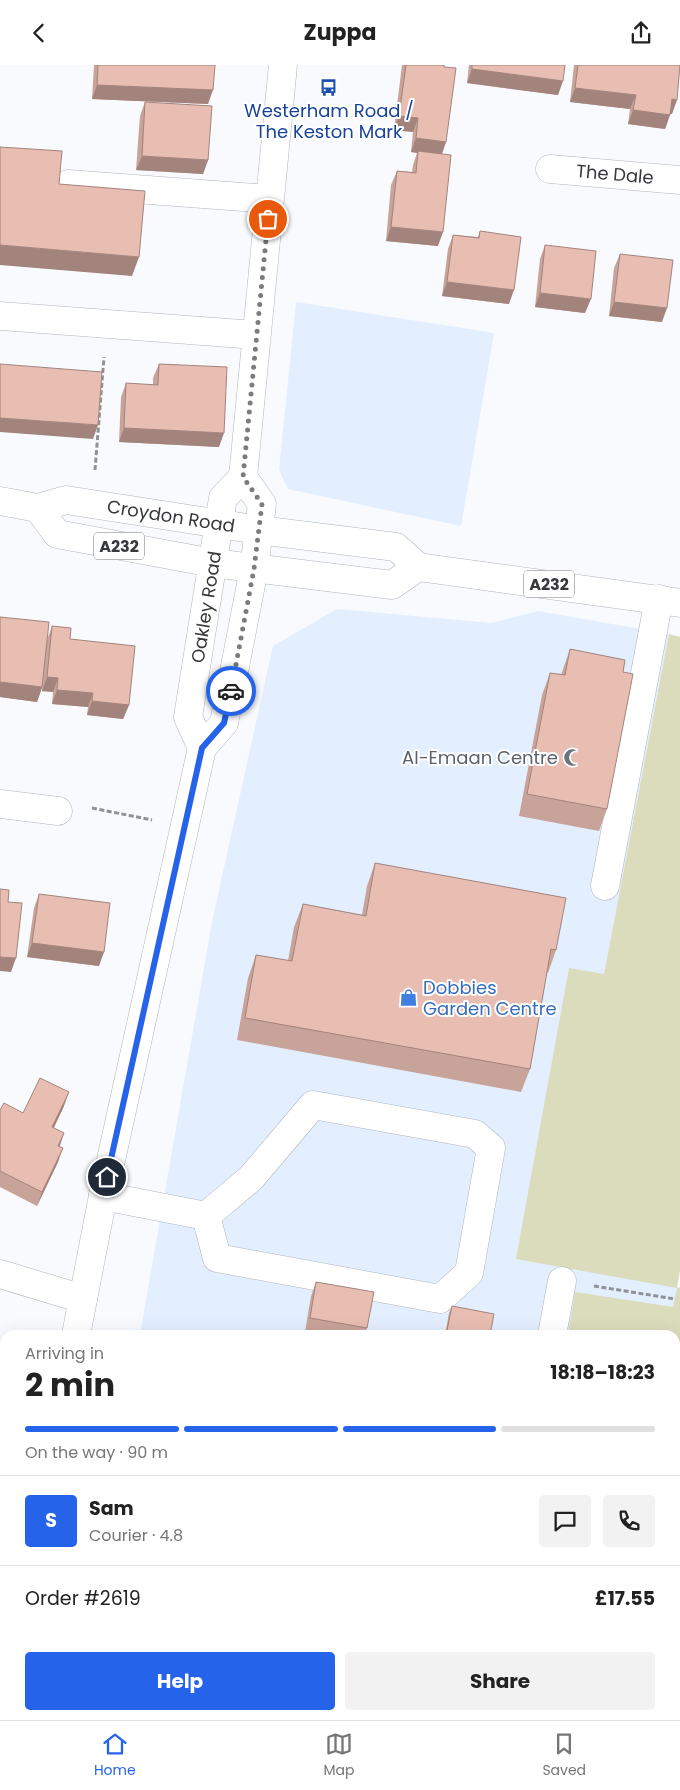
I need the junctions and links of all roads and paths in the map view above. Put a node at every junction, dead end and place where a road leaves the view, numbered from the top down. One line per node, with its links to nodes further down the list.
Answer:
1 (283, 65): 5 (main road)
2 (550, 169): 3 (main road, The Dale)
3 (680, 180)
4 (68, 184): 5 (main road)
5 (269, 199): 8 (main road)
6 (0, 316): 7 (main road)
7 (106, 323): 8 (main road); 11 (path)
8 (256, 335): 9 (main road)
9 (243, 477): 13 (main road, Oakley Road); 14 (main road)
10 (0, 501): 12 (main road, Croydon Road / A232)
11 (92, 504): 12 (main road, Croydon Road / A232); 13 (main road, Croydon Road / A232)
12 (38, 508): 15 (main road, Croydon Road / A232)
13 (219, 523): 14 (main road, Croydon Road / A232); 15 (main road, Oakley Road)
14 (259, 530): 16 (main road, Croydon Road / A232); 17 (main road)
15 (214, 563): 17 (main road, Croydon Road / A232); 19 (main road, Oakley Road)
16 (418, 567): 17 (main road, Croydon Road / A232); 18 (main road, A232)
17 (254, 569): 19 (main road)
18 (670, 601): 23 (main road)
19 (202, 748): 22 (main road)
20 (0, 804): 21 (main road)
21 (58, 811): 22 (path)
22 (186, 826): 24 (main road)
23 (604, 886)
24 (102, 1197): 25 (main road); 28 (main road)
25 (206, 1216): 25 (main road)
26 (0, 1274): 28 (main road)
27 (562, 1281): 29 (path); 31 (main road)
28 (82, 1299): 30 (main road)
29 (675, 1299)
30 (77, 1330)
31 (553, 1330)

